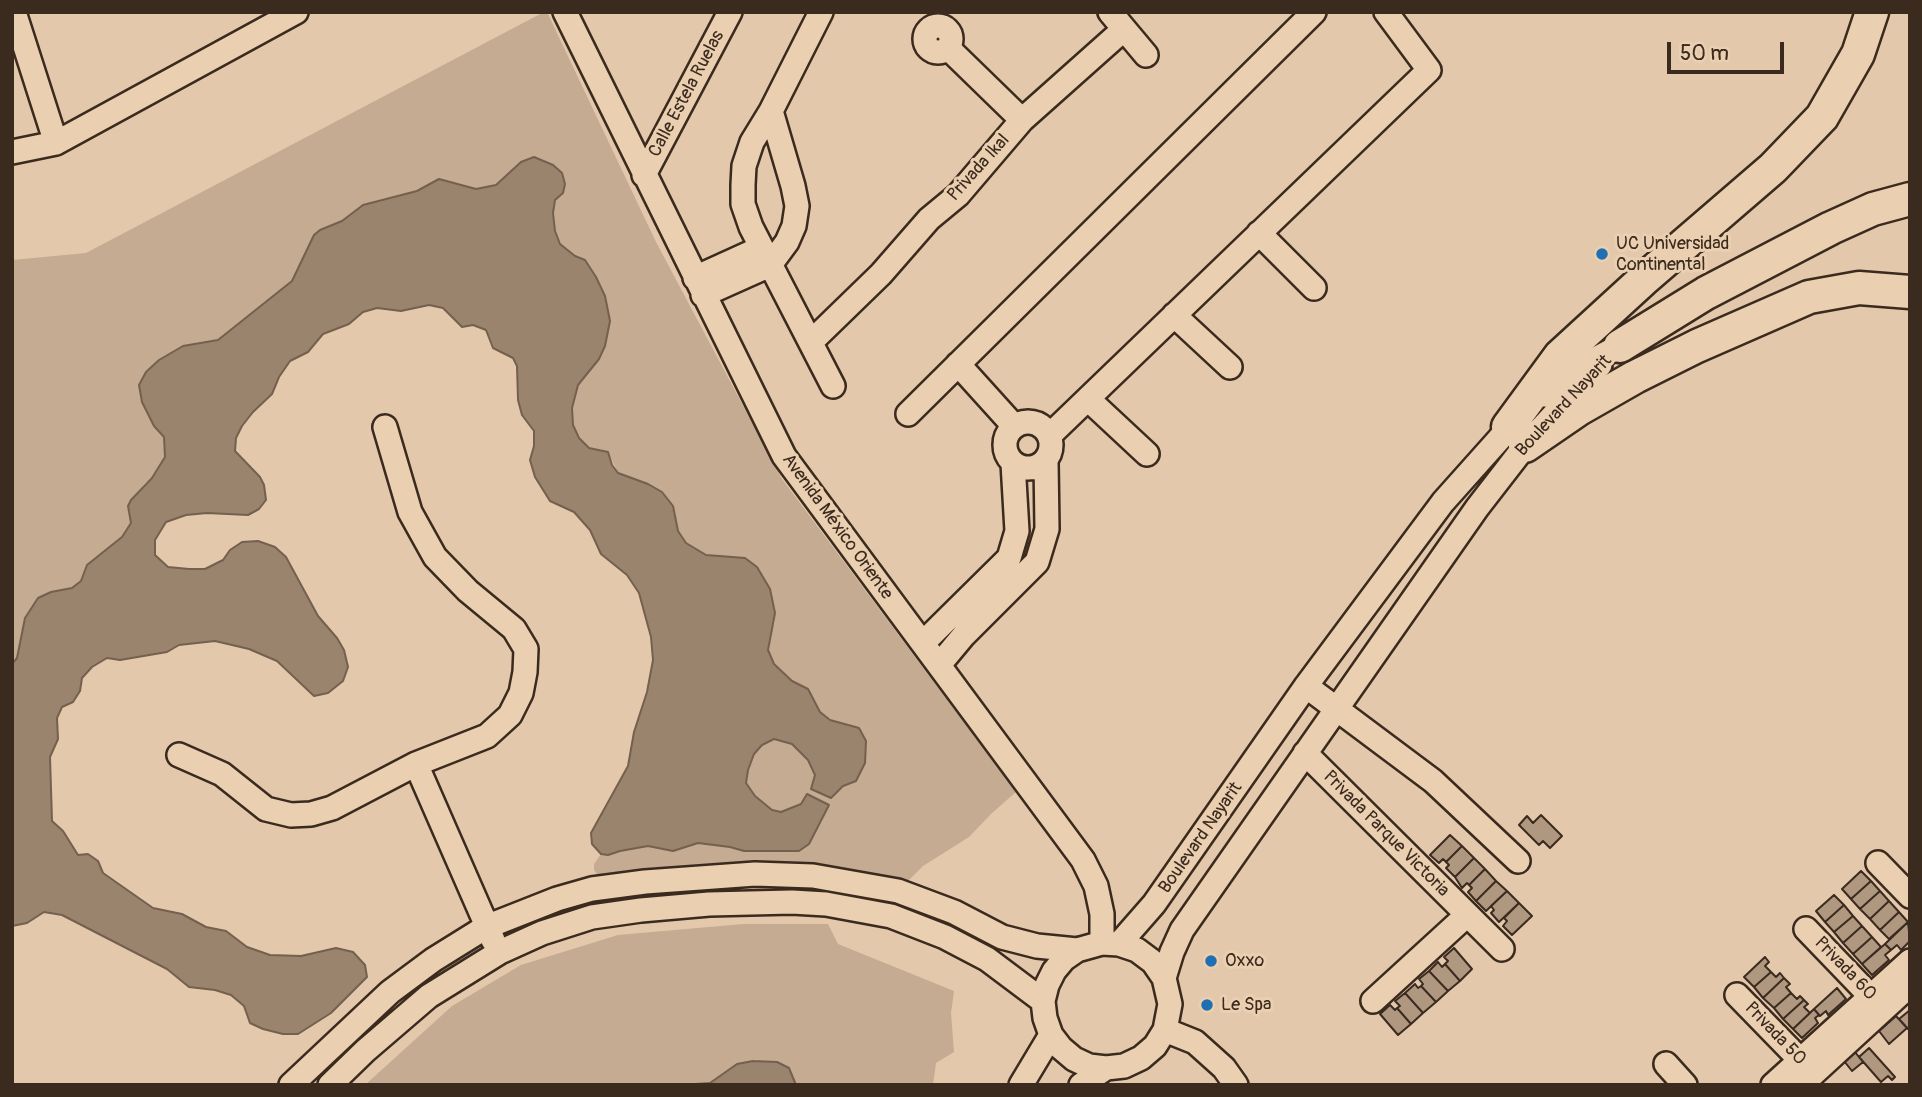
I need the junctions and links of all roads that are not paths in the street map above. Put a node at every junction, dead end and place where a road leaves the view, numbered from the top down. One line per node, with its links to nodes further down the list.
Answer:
1 (14, 12): 14 (street)
2 (296, 12): 14 (street)
3 (565, 12): 16 (street, Avenida México Oriente)
4 (730, 12): 16 (street, Calle Estela Ruelas)
5 (821, 12): 12 (street)
6 (1314, 12): 26 (street)
7 (1386, 12): 18 (street)
8 (1872, 12): 34 (highway)
9 (1117, 21): 11 (street, Privada Ikal); 13 (street, Privada Ikal)
10 (948, 48): 13 (street)
11 (1146, 55)
12 (772, 111): 19 (street); 19 (street)
13 (1022, 120): 24 (street, Privada Ikal)
14 (56, 143): 15 (street)
15 (12, 152)
16 (644, 175): 20 (street, Avenida México Oriente)
17 (1910, 199): 25 (highway)
18 (1259, 233): 21 (street); 23 (street)
19 (766, 256): 20 (street); 24 (street)
20 (699, 286): 38 (street, Avenida México Oriente)
21 (1314, 288)
22 (1910, 292): 34 (highway)
23 (1174, 315): 27 (street); 29 (street)
24 (811, 342): 28 (street)
25 (1620, 346): 34 (street, Boulevard Nayarit)
26 (958, 364): 30 (street); 31 (street)
27 (1230, 367)
28 (833, 386)
29 (1088, 398): 33 (street); 35 (street)
30 (908, 414)
31 (1014, 426): 33 (street); 37 (street)
32 (385, 427): 44 (street)
33 (1050, 435): 36 (street)
34 (1516, 437): 40 (street, Boulevard Nayarit); 41 (street, Boulevard Nayarit)
35 (1147, 454)
36 (1046, 461): 37 (street); 39 (street)
37 (1013, 463): 38 (street)
38 (923, 643): 39 (street, Avenida México Oriente)
39 (939, 665): 53 (street, Avenida México Oriente)
40 (1306, 686): 41 (street); 53 (street, Boulevard Nayarit)
41 (1336, 708): 42 (street, Boulevard Nayarit); 45 (street)
42 (1305, 753): 49 (street, Privada Parque Victoria); 58 (street, Boulevard Nayarit)
43 (179, 755): 44 (street)
44 (416, 764): 51 (street)
45 (1518, 861)
46 (1878, 863): 48 (street)
47 (898, 891): 50 (street); 51 (street); 55 (street)
48 (1910, 896)
49 (1466, 915): 54 (street, Privada Parque Victoria); 62 (street)
50 (891, 916): 56 (street); 61 (street)
51 (486, 927): 56 (street); 69 (street)
52 (1806, 929): 63 (street, Privada 60)
53 (1110, 943): 55 (street); 58 (street)
54 (1502, 949)
55 (1077, 950): 61 (street)
56 (500, 952): 70 (street)
57 (1910, 961): 63 (street)
58 (1164, 978): 64 (street)
59 (1910, 985): 63 (street)
60 (1737, 995): 68 (street, Privada 50)
61 (1044, 1001): 65 (street)
62 (1373, 1002)
63 (1877, 1003): 68 (street)
64 (1165, 1030): 67 (street); 73 (street)
65 (1051, 1035): 67 (street); 71 (street)
66 (1666, 1064): 74 (street)
67 (1106, 1068): 72 (street)
68 (1805, 1073): 75 (street)
69 (291, 1085)
70 (330, 1085)
71 (1021, 1085)
72 (1081, 1085)
73 (1236, 1085)
74 (1685, 1085)
75 (1773, 1085)

